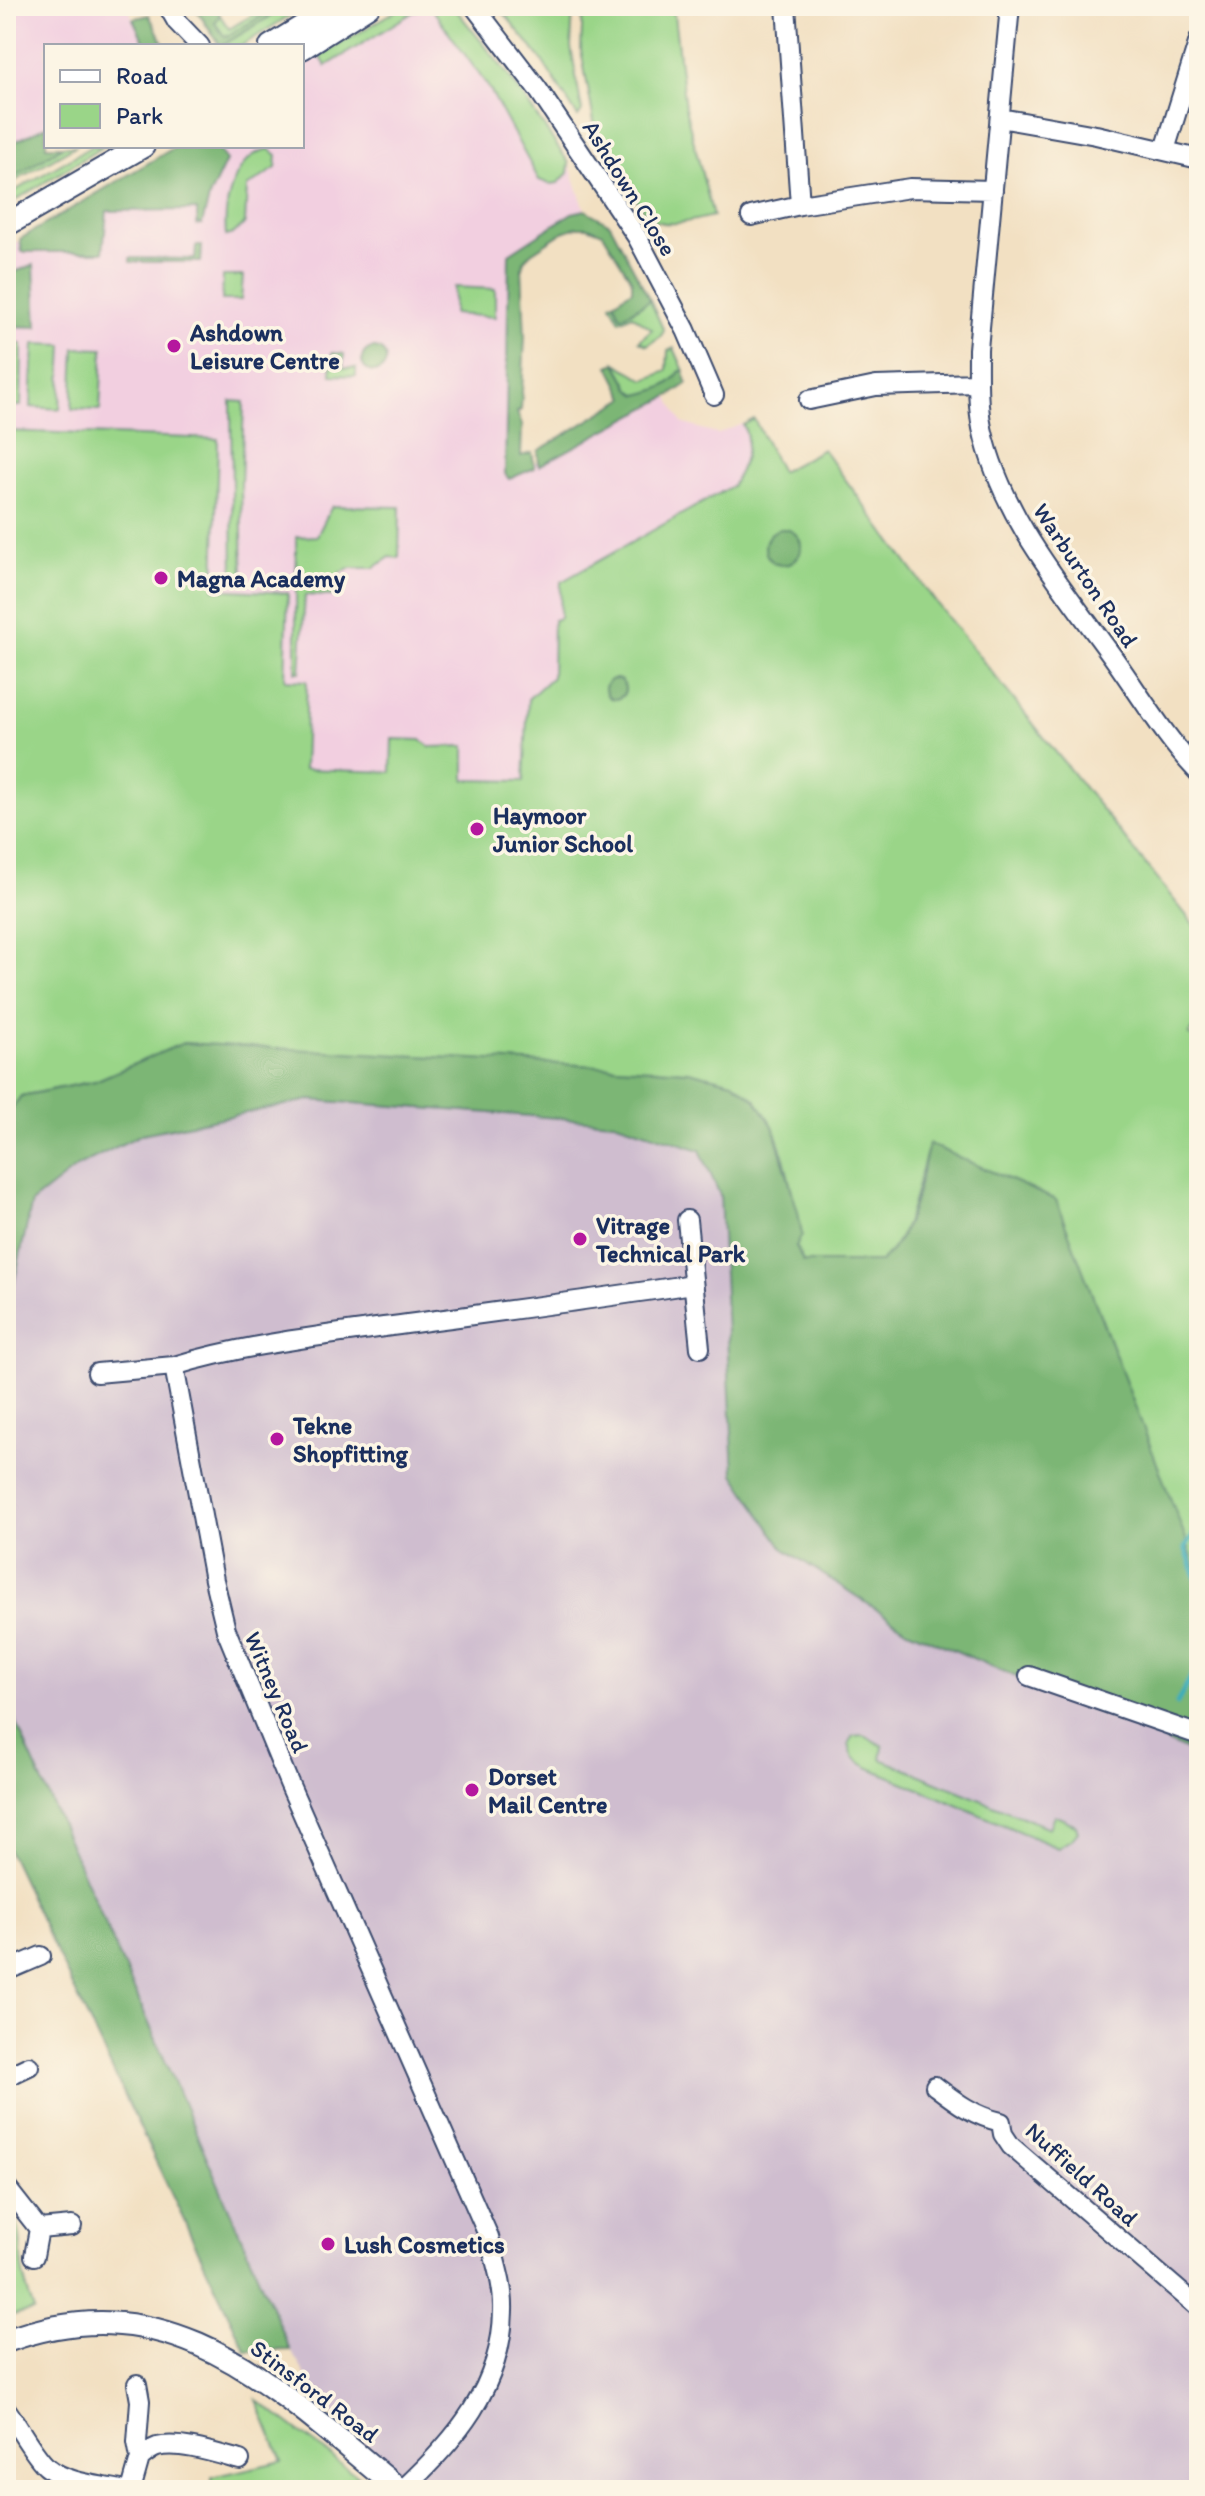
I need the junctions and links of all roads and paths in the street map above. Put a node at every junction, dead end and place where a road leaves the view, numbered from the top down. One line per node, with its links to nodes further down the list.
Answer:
1 (368, 6): 6 (street)
2 (786, 6): 19 (street)
3 (1010, 6): 13 (street, Warburton Road)
4 (481, 10): 26 (street, Ashdown Close)
5 (172, 14): 8 (street); 9 (street)
6 (336, 16): 10 (street); 11 (street); 12 (street)
7 (1199, 40): 16 (street)
8 (184, 44)
9 (198, 44)
10 (275, 44)
11 (292, 44)
12 (304, 46)
13 (1000, 118): 16 (street); 18 (street, Warburton Road)
14 (110, 148): 20 (street)
15 (140, 148): 22 (street)
16 (1165, 150): 17 (street)
17 (1199, 159)
18 (993, 190): 19 (street); 24 (street, Warburton Road)
19 (800, 205): 21 (street)
20 (6, 211)
21 (751, 216)
22 (6, 225)
23 (831, 374): 25 (street)
24 (977, 383): 25 (street); 28 (street, Warburton Road)
25 (835, 394): 27 (street)
26 (714, 395)
27 (809, 400)
28 (1199, 773)
29 (687, 1220): 30 (street)
30 (693, 1284): 31 (street); 32 (street)
31 (700, 1348)
32 (174, 1366): 33 (street); 54 (street, Witney Road)
33 (97, 1373)
34 (1029, 1676): 35 (street)
35 (1199, 1735)
36 (41, 1956): 37 (street)
37 (6, 1971)
38 (29, 2066): 39 (street)
39 (6, 2077)
40 (935, 2086): 45 (street, Nuffield Road)
41 (6, 2187): 43 (street)
42 (72, 2226): 43 (street)
43 (39, 2229): 44 (street)
44 (34, 2256)
45 (1199, 2308)
46 (6, 2341): 54 (street, Stinsford Road)
47 (137, 2384): 49 (street)
48 (6, 2409): 51 (street)
49 (140, 2458): 50 (street); 53 (street)
50 (240, 2460)
51 (81, 2486): 52 (street)
52 (121, 2490)
53 (131, 2490)
54 (401, 2490)

